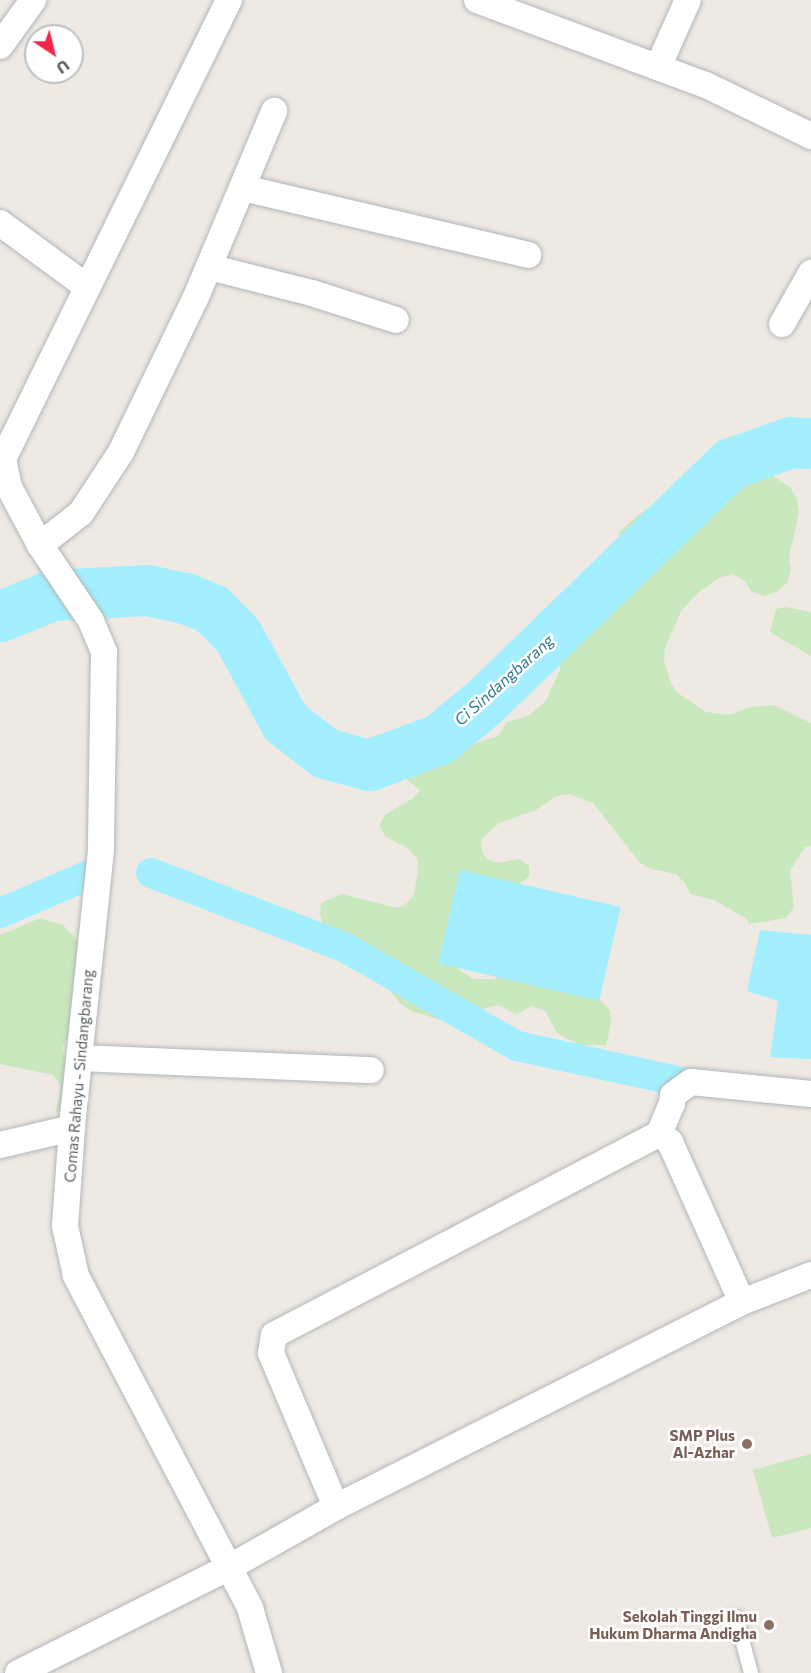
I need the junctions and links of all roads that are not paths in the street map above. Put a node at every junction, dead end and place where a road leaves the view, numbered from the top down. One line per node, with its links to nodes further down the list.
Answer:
1 (33, 0): 5 (street)
2 (229, 0): 14 (street)
3 (477, 0): 6 (street)
4 (688, 0): 6 (street)
5 (0, 46)
6 (658, 67): 8 (street)
7 (274, 111): 9 (street)
8 (811, 136)
9 (243, 188): 11 (street); 12 (street)
10 (0, 223): 14 (street)
11 (528, 255)
12 (209, 267): 15 (street); 18 (street)
13 (811, 273): 16 (street)
14 (87, 287): 17 (street)
15 (396, 320)
16 (782, 324)
17 (2, 459): 18 (street, Comas Rahayu - Sindangbarang)
18 (46, 554): 19 (street, Comas Rahayu - Sindangbarang)
19 (80, 1058): 20 (street); 22 (street, Comas Rahayu - Sindangbarang)
20 (370, 1070)
21 (811, 1094): 23 (street)
22 (72, 1128): 24 (street); 28 (street, Comas Rahayu - Sindangbarang)
23 (659, 1134): 26 (street); 27 (street)
24 (0, 1145)
25 (811, 1275): 26 (street)
26 (742, 1302): 27 (street)
27 (336, 1507): 28 (street)
28 (230, 1567): 30 (street); 31 (street, Comas Rahayu - Sindangbarang)
29 (736, 1617): 32 (lane)
30 (18, 1673)
31 (269, 1673)
32 (751, 1673)

